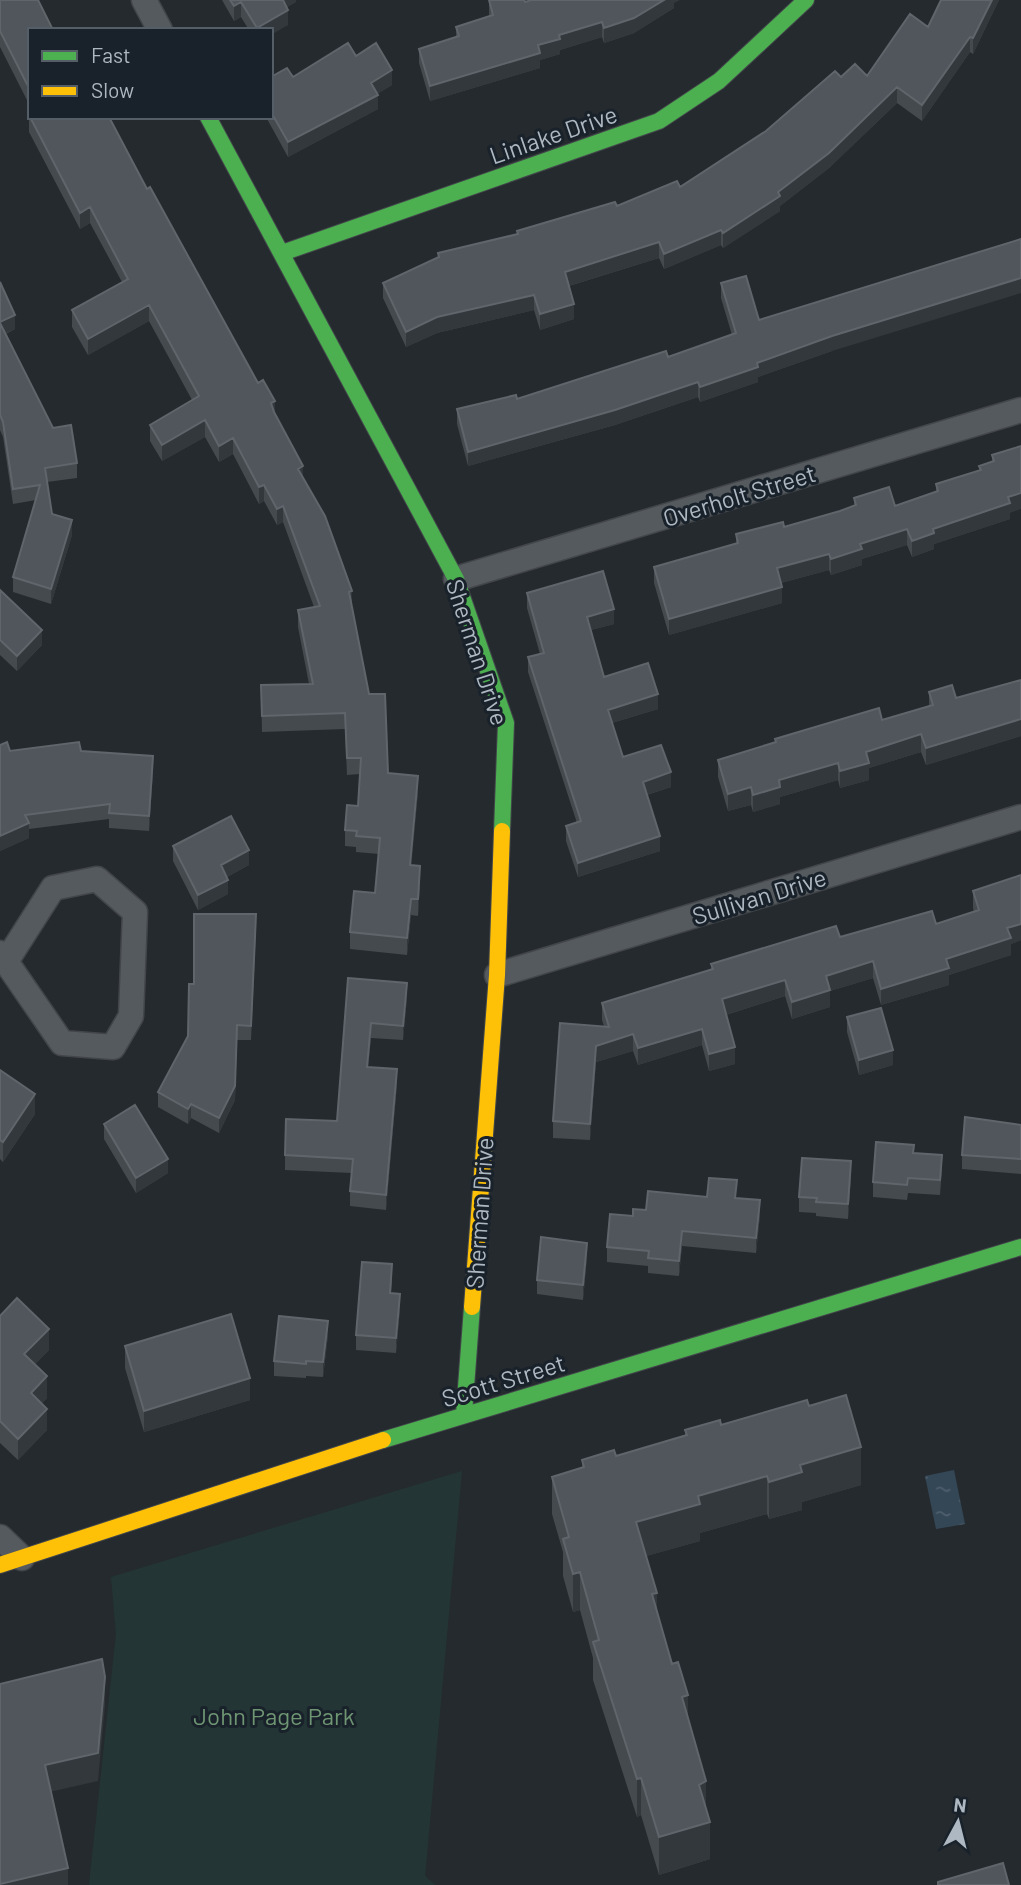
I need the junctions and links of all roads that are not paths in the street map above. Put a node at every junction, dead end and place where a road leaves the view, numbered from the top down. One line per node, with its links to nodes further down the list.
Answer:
1 (144, 0): 3 (street)
2 (806, 0): 5 (street, Linlake Drive)
3 (159, 28)
4 (209, 119): 5 (street, Sherman Drive)
5 (282, 253): 7 (street, Sherman Drive)
6 (1021, 410): 7 (street, Overholt Street)
7 (456, 579): 10 (street, Sherman Drive)
8 (1021, 817): 10 (street, Sullivan Drive)
9 (4, 957): 9 (street)
10 (497, 975): 12 (street, Sherman Drive)
11 (1021, 1247): 12 (street, Scott Street)
12 (464, 1414): 14 (street, Scott Street)
13 (0, 1537): 14 (street)
14 (11, 1561)

